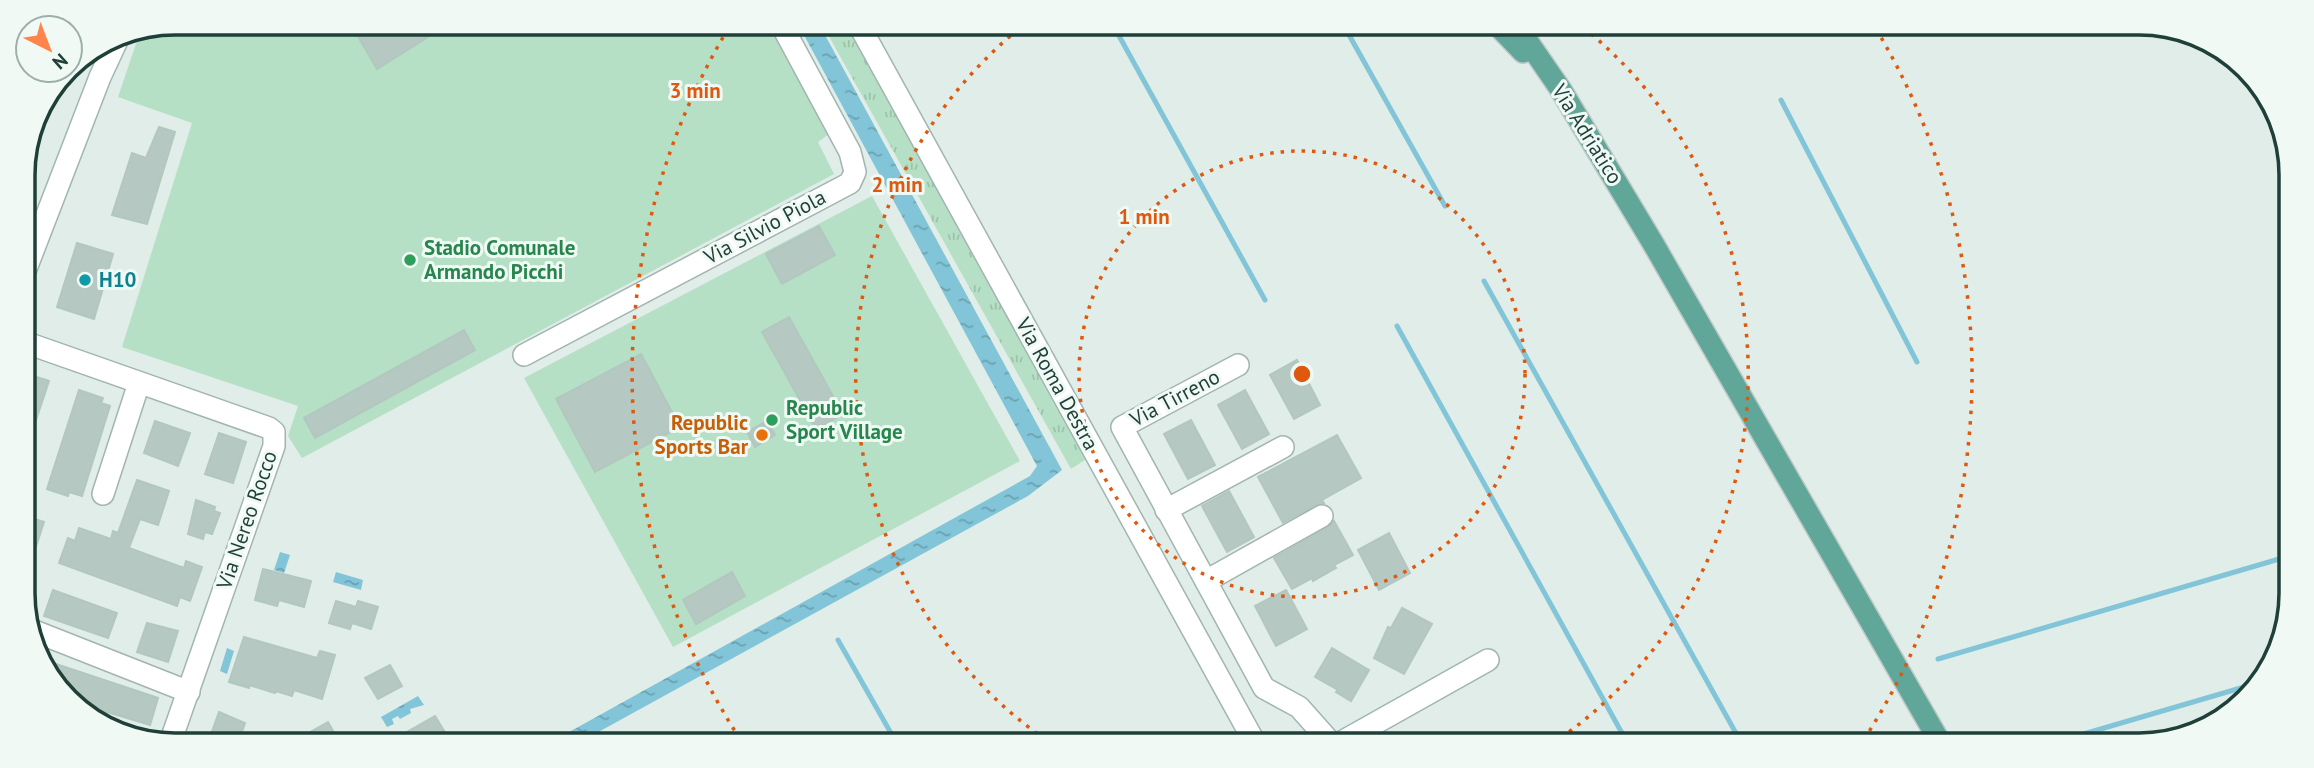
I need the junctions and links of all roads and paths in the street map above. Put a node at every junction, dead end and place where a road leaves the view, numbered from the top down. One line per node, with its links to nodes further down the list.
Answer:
1 (787, 35): 9 (street, Via Silvio Piola)
2 (865, 35): 21 (street, Via Roma Destra)
3 (1507, 35): 6 (main road)
4 (1523, 35): 6 (main road, Via Adriatico)
5 (113, 49): 7 (street)
6 (1561, 90): 24 (main road, Via Adriatico)
7 (35, 245)
8 (35, 346): 11 (street, Via Nereo Rocco)
9 (524, 355)
10 (1238, 365): 14 (street, Via Tirreno)
11 (139, 383): 13 (street); 19 (street, Via Nereo Rocco)
12 (1283, 447): 14 (street)
13 (103, 494)
14 (1166, 510): 16 (street, Via Tirreno)
15 (1322, 516): 16 (street)
16 (1206, 582): 22 (street, Via Tirreno)
17 (41, 634): 19 (street)
18 (1488, 660): 23 (street)
19 (189, 692): 20 (street, Via Nereo Rocco)
20 (174, 733)
21 (1249, 733)
22 (1322, 733)
23 (1358, 733)
24 (1935, 733)

